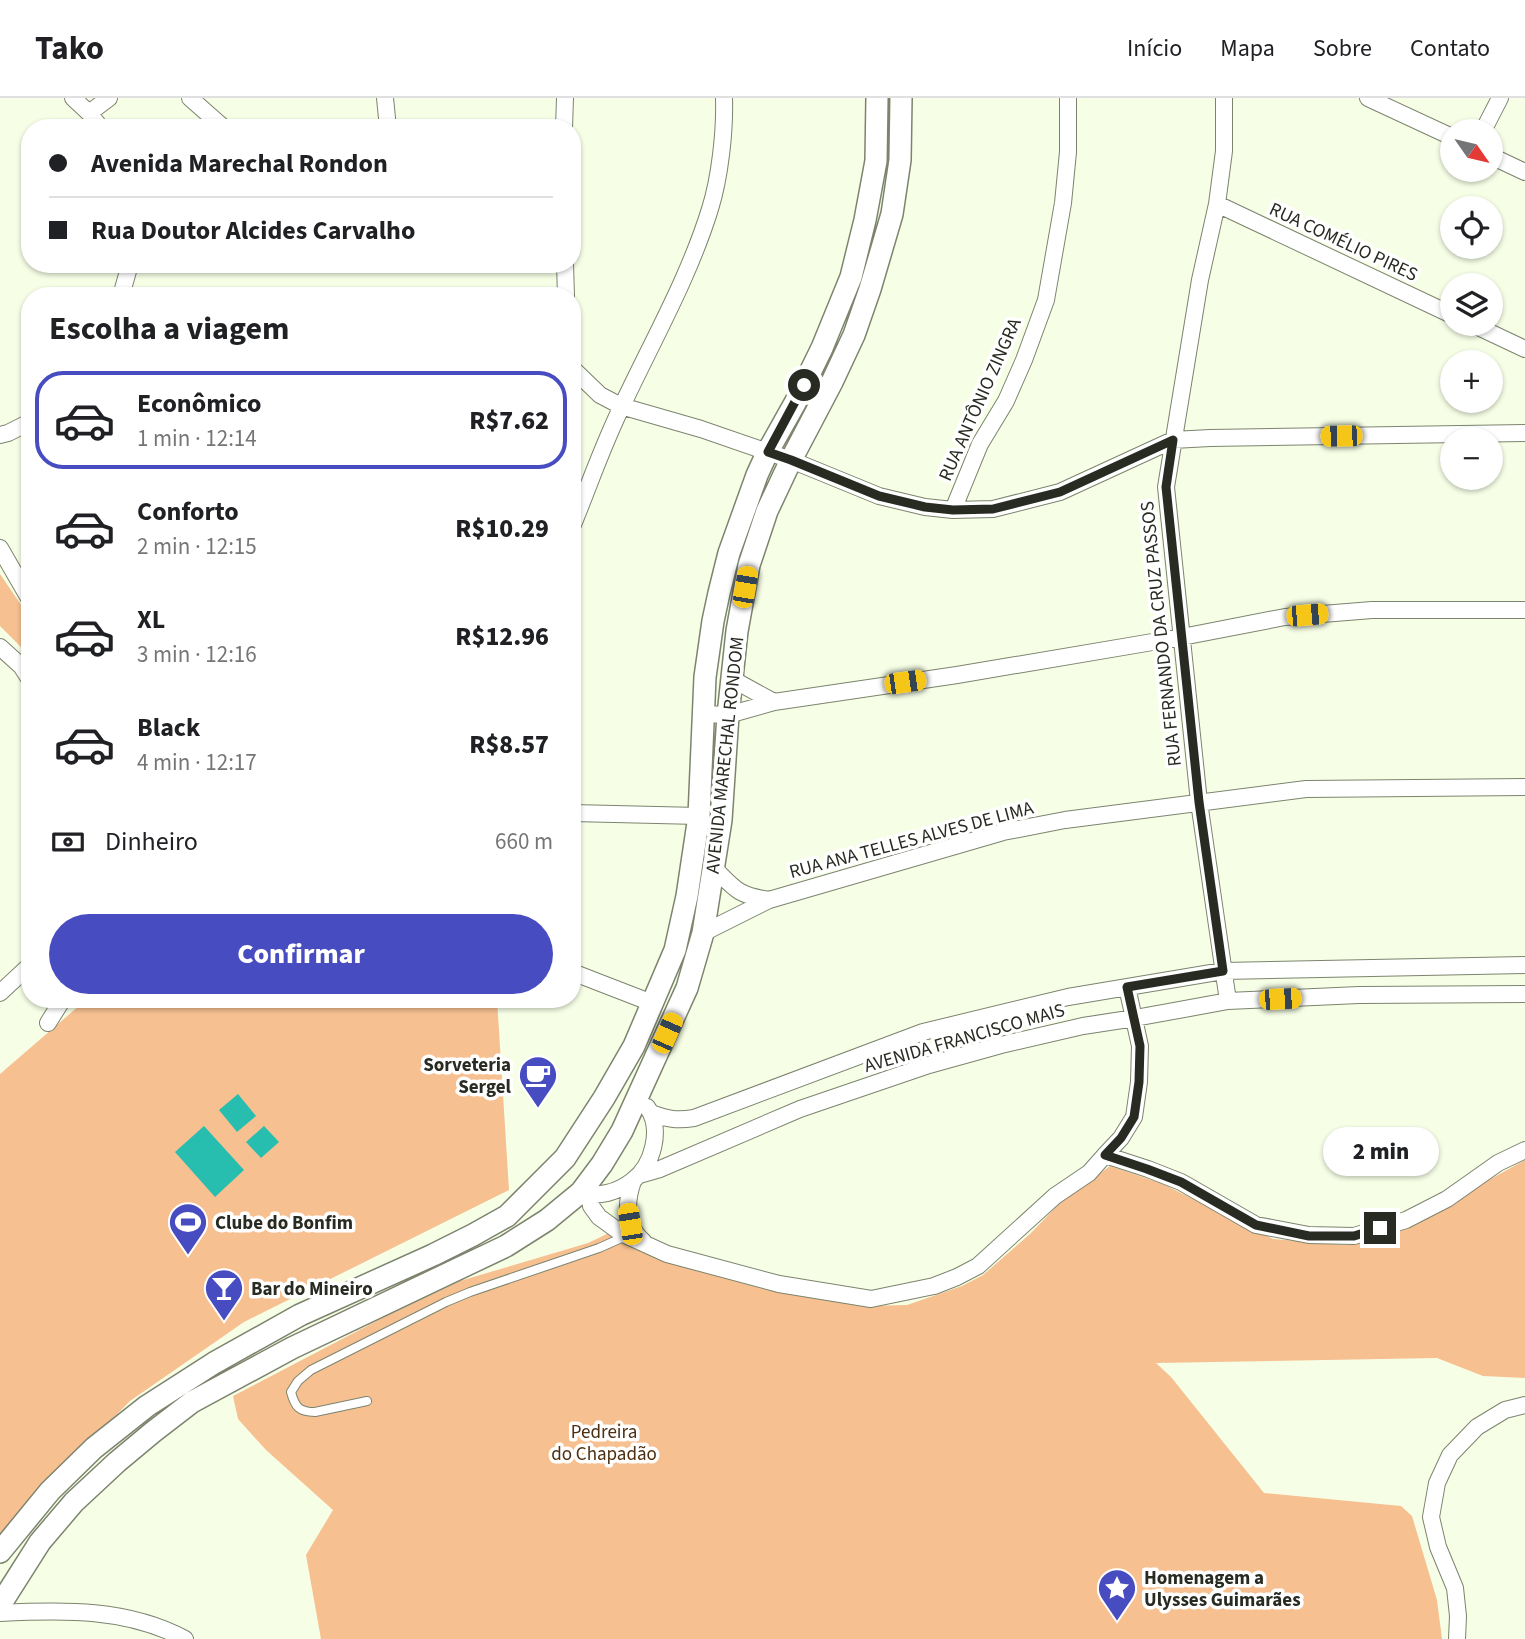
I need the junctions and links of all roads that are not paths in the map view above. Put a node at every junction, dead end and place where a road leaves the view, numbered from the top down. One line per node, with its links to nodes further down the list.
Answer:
1 (72, 98): 13 (street)
2 (108, 98): 13 (street)
3 (190, 98): 15 (street)
4 (385, 98): 16 (street)
5 (565, 98): 17 (street)
6 (724, 98): 27 (street)
7 (877, 98): 33 (main road)
8 (901, 98): 34 (main road, AVENIDA MARECHAL RONDOM)
9 (1068, 98): 36 (street, RUA ANTÔNIO ZINGRA)
10 (1224, 98): 22 (street, RUA FERNANDO DA CRUZ PASSOS)
11 (1367, 98): 19 (street)
12 (1500, 98): 18 (street)
13 (89, 113): 14 (street)
14 (94, 119)
15 (213, 119)
16 (387, 119)
17 (564, 119)
18 (1489, 119)
19 (1440, 131)
20 (1503, 162): 21 (street)
21 (1525, 172)
22 (1217, 204): 23 (street, RUA COMÉLIO PIRES); 32 (street, RUA FERNANDO DA CRUZ PASSOS)
23 (1440, 309)
24 (1497, 336): 25 (street)
25 (1525, 349)
26 (581, 377): 27 (street)
27 (621, 406): 33 (street); 35 (street)
28 (21, 418): 31 (street)
29 (21, 426): 31 (street)
30 (1525, 433): 32 (street)
31 (4, 434)
32 (1173, 440): 36 (street); 40 (street, RUA FERNANDO DA CRUZ PASSOS)
33 (768, 452): 34 (street); 45 (main road)
34 (791, 460): 36 (street); 43 (main road, AVENIDA MARECHAL RONDOM)
35 (581, 505)
36 (953, 510)
37 (0, 548): 38 (street)
38 (21, 584)
39 (1525, 610): 40 (street)
40 (1182, 636): 44 (street); 48 (street, RUA FERNANDO DA CRUZ PASSOS)
41 (0, 648): 42 (street)
42 (21, 666)
43 (732, 679): 44 (street); 46 (main road, AVENIDA MARECHAL RONDOM)
44 (774, 702): 46 (street)
45 (704, 714): 46 (street); 50 (main road)
46 (728, 715): 51 (main road, AVENIDA MARECHAL RONDOM)
47 (1525, 787): 48 (street, RUA ANA TELLES ALVES DE LIMA)
48 (1199, 802): 52 (street, RUA ANA TELLES ALVES DE LIMA); 55 (street, RUA FERNANDO DA CRUZ PASSOS)
49 (581, 813): 50 (street)
50 (699, 816): 62 (main road)
51 (713, 867): 52 (street); 53 (main road, AVENIDA MARECHAL RONDOM)
52 (769, 900): 53 (street, RUA ANA TELLES ALVES DE LIMA)
53 (702, 933): 67 (main road, AVENIDA MARECHAL RONDOM)
54 (1525, 965): 55 (street, AVENIDA FRANCISCO MAIS)
55 (1223, 971): 58 (street, AVENIDA FRANCISCO MAIS); 61 (street, RUA FERNANDO DA CRUZ PASSOS)
56 (21, 973): 59 (street)
57 (581, 975): 62 (street)
58 (1127, 987): 64 (street); 67 (street, AVENIDA FRANCISCO MAIS)
59 (0, 993)
60 (1525, 994): 61 (street, AVENIDA FRANCISCO MAIS)
61 (1228, 1001): 64 (street, AVENIDA FRANCISCO MAIS)
62 (652, 1003): 66 (main road)
63 (57, 1008): 65 (street)
64 (1135, 1018): 69 (street); 71 (street, AVENIDA FRANCISCO MAIS)
65 (48, 1023)
66 (604, 1098): 67 (main road); 70 (main road)
67 (644, 1107): 71 (street); 72 (main road, AVENIDA MARECHAL RONDOM)
68 (1525, 1150): 69 (street)
69 (1105, 1155): 74 (street)
70 (565, 1158): 72 (main road); 77 (main road)
71 (636, 1178): 72 (street, AVENIDA FRANCISCO MAIS); 74 (street)
72 (585, 1194): 73 (street); 78 (main road, AVENIDA MARECHAL RONDOM)
73 (626, 1236): 74 (street); 75 (lane)
74 (649, 1246)
75 (368, 1401)
76 (1525, 1405): 81 (street)
77 (0, 1552)
78 (0, 1605)
79 (0, 1613): 80 (street)
80 (185, 1639)
81 (1457, 1639)

